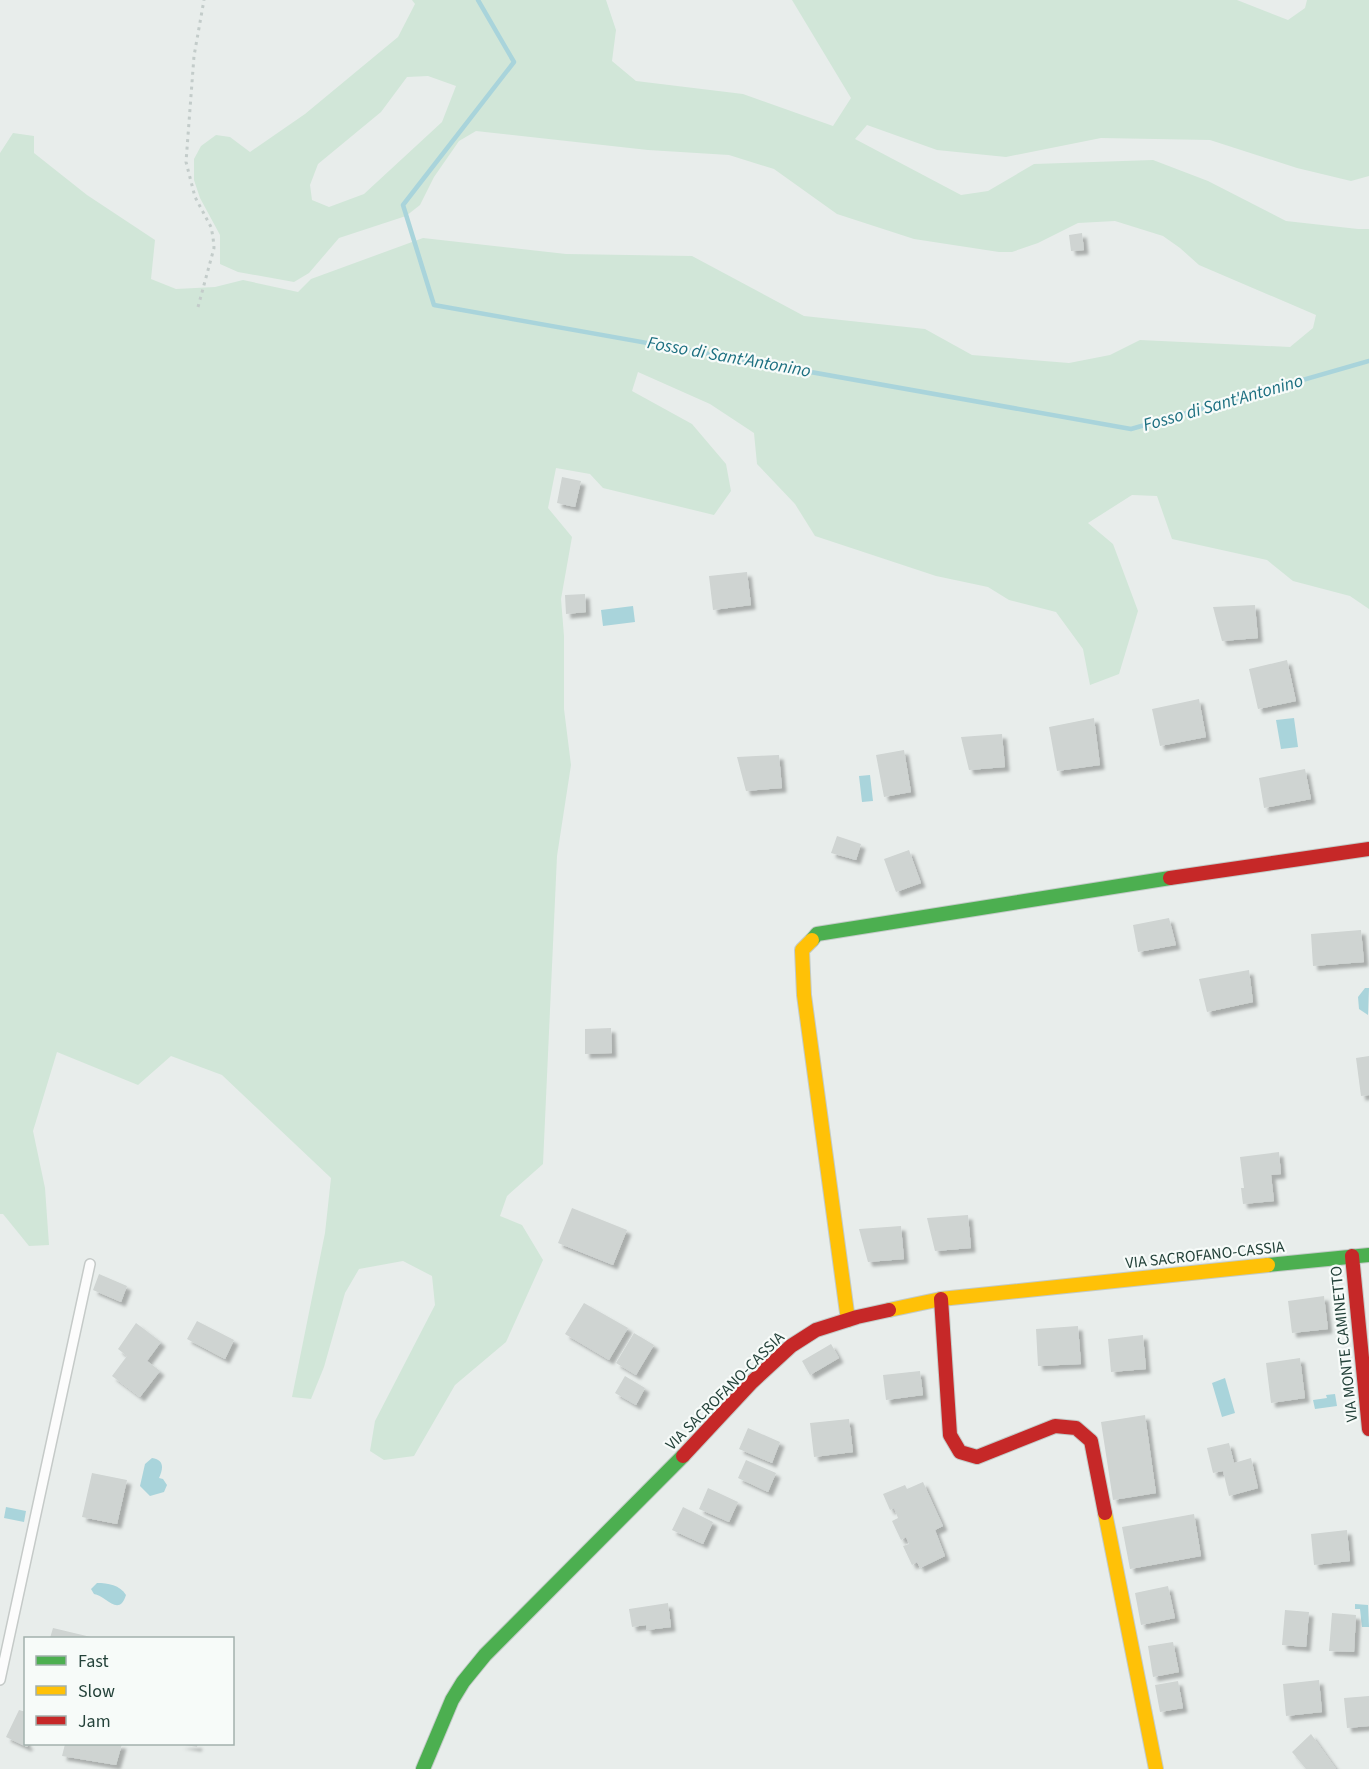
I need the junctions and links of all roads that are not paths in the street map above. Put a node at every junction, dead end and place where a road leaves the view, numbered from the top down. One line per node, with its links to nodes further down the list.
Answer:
1 (1369, 849): 6 (street)
2 (1369, 1255): 3 (street, VIA SACROFANO-CASSIA)
3 (1352, 1256): 5 (street, VIA SACROFANO-CASSIA); 7 (street, VIA MONTE CAMINETTO)
4 (90, 1264): 8 (lane)
5 (941, 1299): 6 (street, VIA SACROFANO-CASSIA); 10 (street)
6 (848, 1320): 9 (street, VIA SACROFANO-CASSIA)
7 (1369, 1429)
8 (0, 1680)
9 (423, 1769)
10 (1155, 1769)

